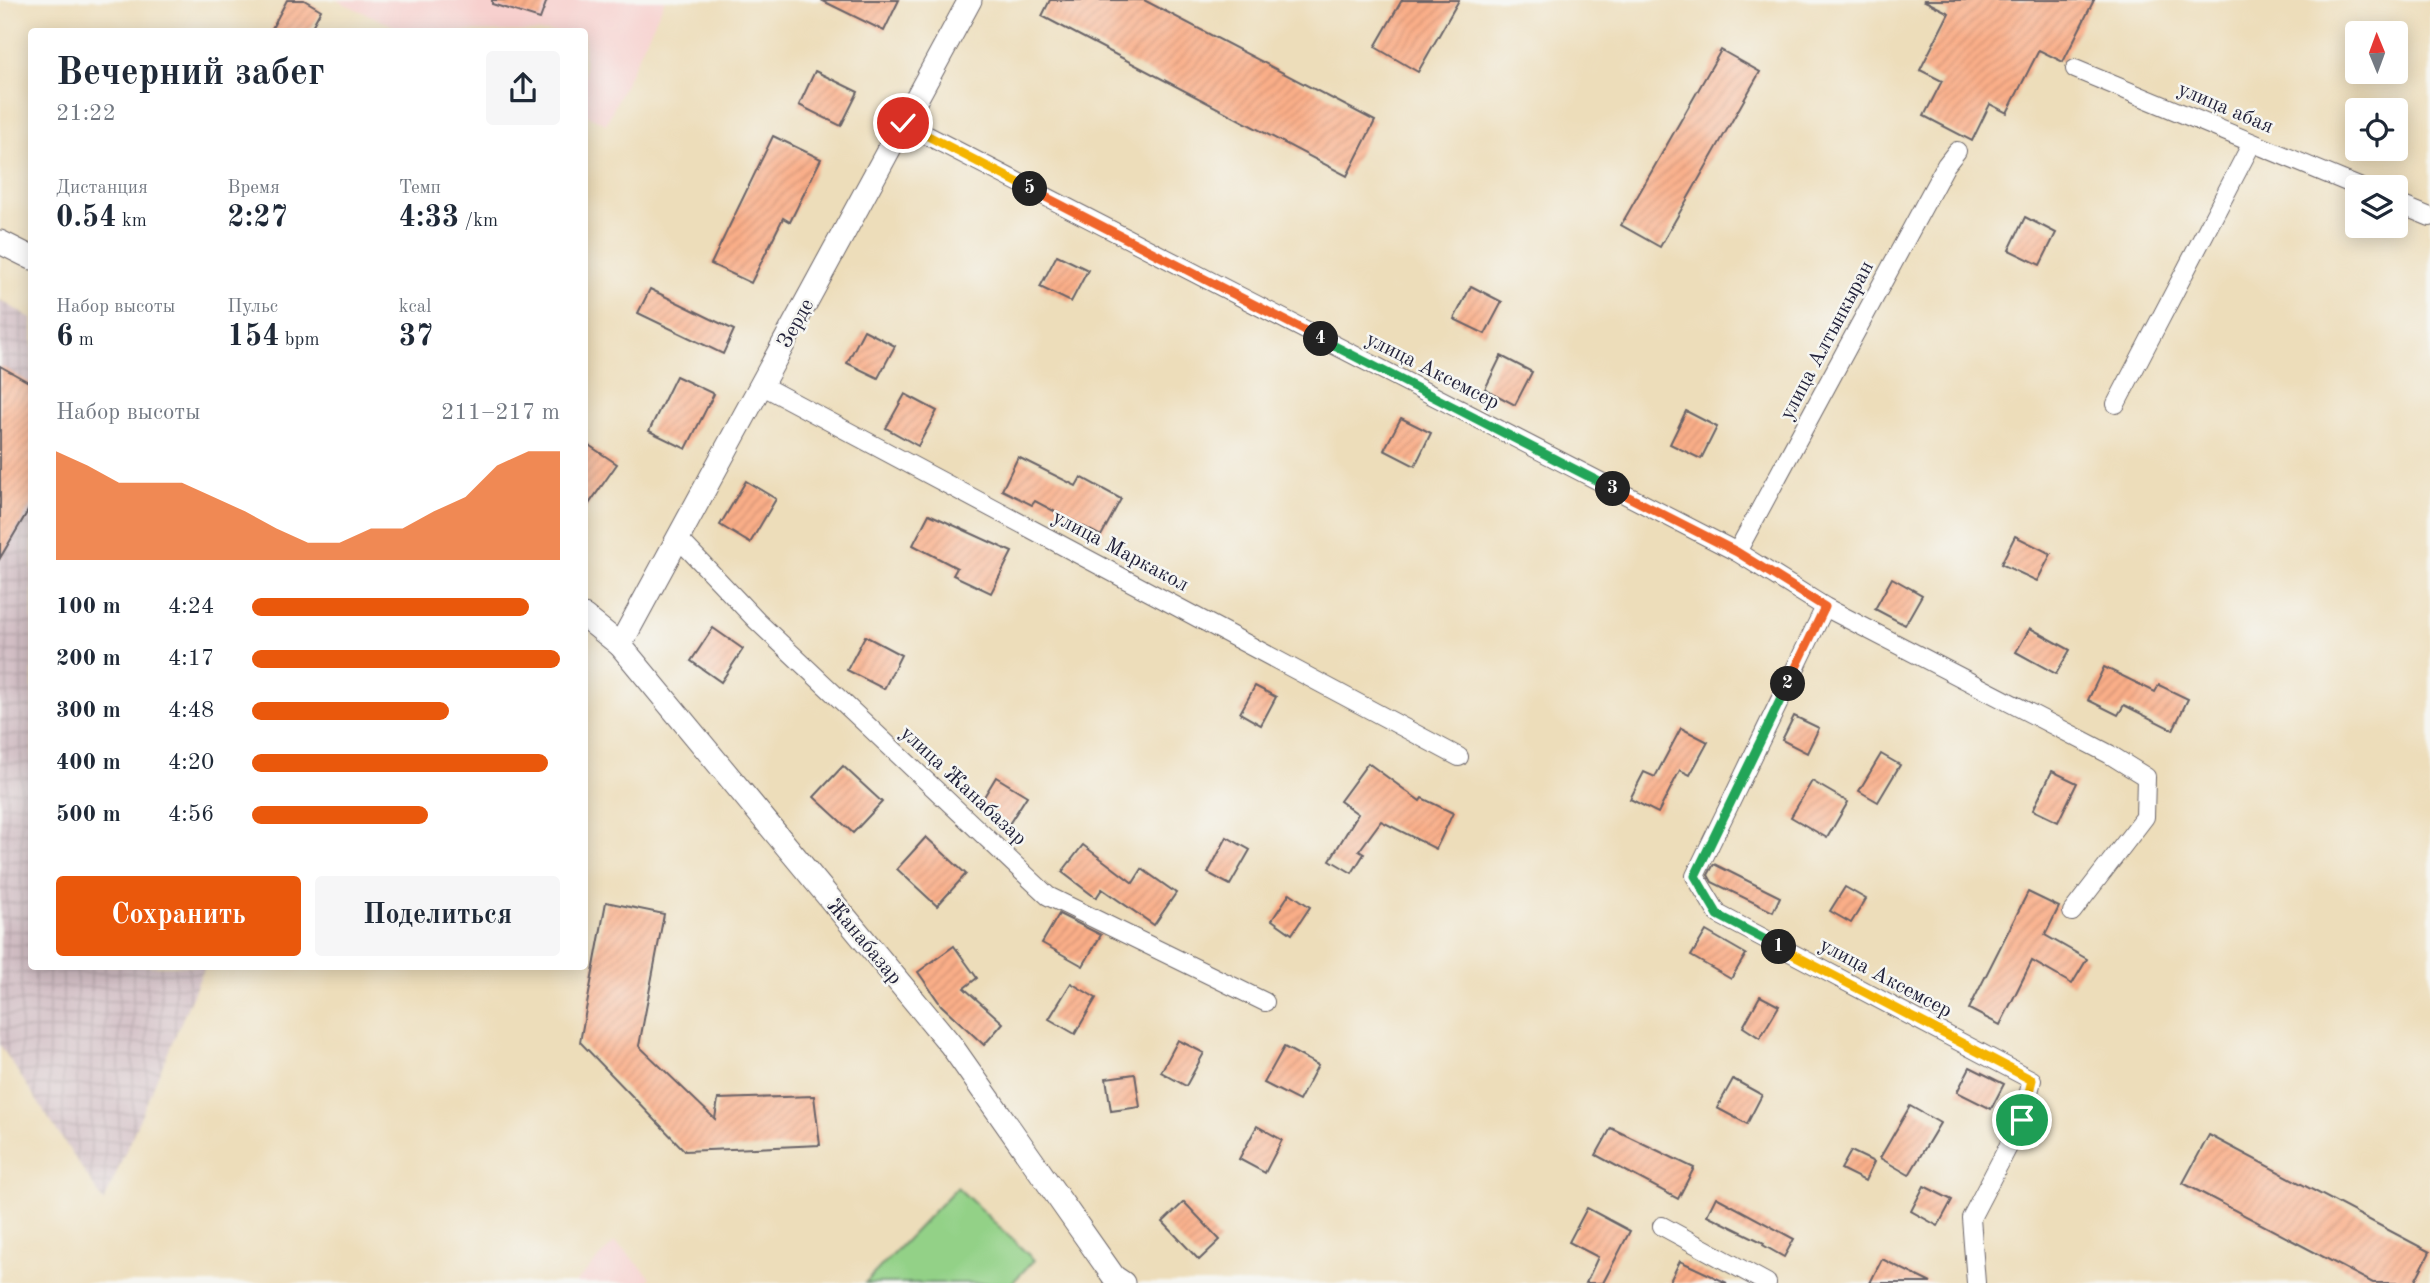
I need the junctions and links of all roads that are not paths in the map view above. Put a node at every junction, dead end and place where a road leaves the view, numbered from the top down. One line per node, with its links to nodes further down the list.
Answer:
1 (970, 0): 3 (street, Зерде)
2 (2075, 69): 4 (street, улица абая)
3 (903, 123): 11 (street, Зерде); 14 (street, улица Аксемсер)
4 (2252, 143): 6 (street, улица абая); 12 (street)
5 (1957, 151): 14 (street, улица Алтынкыран)
6 (2345, 181)
7 (2408, 208): 8 (street)
8 (2430, 217)
9 (0, 242): 10 (street)
10 (28, 256)
11 (761, 385): 13 (street, Зерде); 18 (street, улица Маркакол)
12 (2116, 404)
13 (678, 538): 17 (street, Зерде); 20 (street, улица Жанабазар)
14 (1737, 552): 15 (street, улица Аксемсер)
15 (1825, 607): 19 (street, улица Аксемсер); 24 (street, улица Аксемсер)
16 (588, 620): 17 (street, Жанабазар)
17 (620, 645): 22 (street, Жанабазар)
18 (1460, 757)
19 (2072, 912)
20 (1265, 1002)
21 (1662, 1226): 23 (street)
22 (1123, 1283)
23 (1767, 1283)
24 (1976, 1283)

